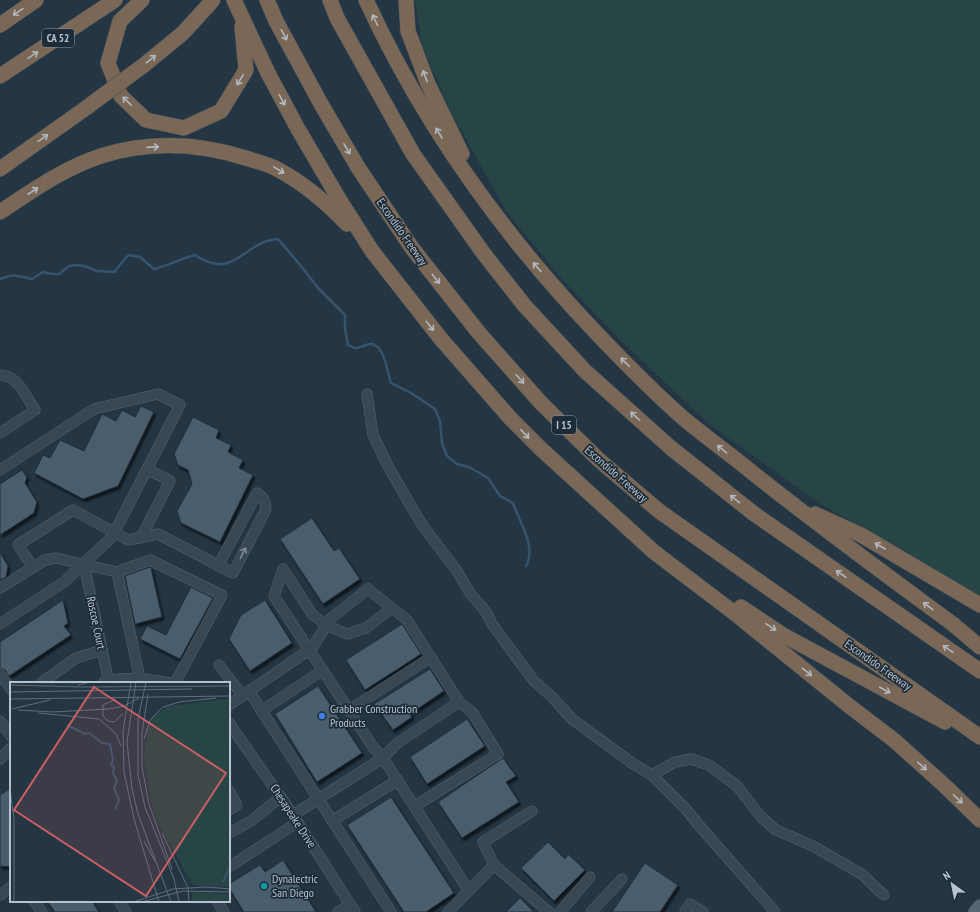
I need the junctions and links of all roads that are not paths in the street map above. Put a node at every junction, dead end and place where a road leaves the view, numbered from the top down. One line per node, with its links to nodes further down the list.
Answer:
1 (36, 0): 11 (highway, one-way to 11)
2 (115, 0): 12 (highway, CA 52, one-way to 2)
3 (142, 0): 10 (highway, one-way to 3)
4 (213, 0): 13 (highway, one-way to 4, bridge)
5 (234, 0): 10 (highway)
6 (267, 0): 57 (highway, Escondido Freeway / I 15, one-way to 57)
7 (330, 0): 41 (highway, one-way to 7)
8 (366, 0): 15 (highway, one-way to 8)
9 (406, 0): 15 (highway, one-way to 9)
10 (240, 15): 16 (highway, one-way to 16)
11 (0, 25)
12 (0, 76)
13 (0, 169)
14 (0, 212): 16 (highway, one-way to 16)
15 (501, 223): 22 (highway, one-way to 15)
16 (372, 251): 23 (highway, one-way to 23)
17 (0, 375): 19 (street)
18 (367, 394): 62 (street)
19 (0, 433)
20 (147, 469): 21 (street); 24 (street); 25 (street)
21 (0, 470)
22 (786, 500): 31 (highway, one-way to 22); 35 (highway, one-way to 22)
23 (624, 525): 58 (highway, one-way to 58); 71 (highway, one-way to 71)
24 (115, 532): 25 (street); 26 (street); 28 (street)
25 (141, 538): 27 (street)
26 (84, 564): 28 (street); 29 (street); 33 (street); 36 (street, Roscoe Court)
27 (218, 566): 27 (street, one-way to 27)
28 (33, 567): 30 (street)
29 (117, 572): 43 (street); 47 (street)
30 (0, 588)
31 (980, 605)
32 (392, 608): 34 (street); 34 (street); 38 (street)
33 (0, 624)
34 (326, 625): 37 (street); 37 (street)
35 (980, 647)
36 (102, 650): 44 (street); 45 (street, Roscoe Court)
37 (309, 650): 40 (street); 49 (street)
38 (431, 657): 50 (street); 52 (street)
39 (219, 665): 49 (street)
40 (323, 670): 52 (street); 53 (street)
41 (980, 671)
42 (0, 674): 48 (street)
43 (140, 679): 45 (street); 46 (street)
44 (42, 682)
45 (106, 682)
46 (163, 682)
47 (177, 682)
48 (10, 688)
49 (246, 694): 51 (street); 53 (street)
50 (459, 702): 60 (street); 67 (street)
51 (230, 704)
52 (349, 710): 60 (street)
53 (261, 711): 66 (street)
54 (0, 721): 56 (street)
55 (230, 724): 65 (street, Chesapeake Drive)
56 (10, 735)
57 (980, 737)
58 (980, 741)
59 (10, 749): 61 (street)
60 (383, 758): 63 (street); 66 (street)
61 (0, 759)
62 (652, 775): 81 (street); 98 (street)
63 (398, 780): 67 (street); 72 (street)
64 (230, 793): 68 (street)
65 (281, 797): 70 (street, Chesapeake Drive); 73 (street)
66 (318, 799): 70 (street); 72 (street)
67 (415, 806): 79 (street)
68 (230, 809)
69 (532, 811): 75 (street)
70 (296, 819): 74 (street); 86 (street, Chesapeake Drive)
71 (980, 820)
72 (332, 821): 92 (street)
73 (230, 833)
74 (230, 866)
75 (494, 866): 79 (street); 93 (street)
76 (590, 877): 94 (street)
77 (622, 879): 95 (street)
78 (10, 888): 80 (street)
79 (469, 891): 87 (street)
80 (0, 895)
81 (884, 895)
82 (35, 902): 88 (street)
83 (120, 902): 89 (street)
84 (217, 902): 90 (street)
85 (980, 906): 99 (main road)
86 (352, 908): 91 (street)
87 (454, 910)
88 (42, 912)
89 (126, 912)
90 (224, 912)
91 (338, 912)
92 (391, 912)
93 (549, 912)
94 (560, 912)
95 (591, 912)
96 (684, 912): 97 (street)
97 (703, 912)
98 (775, 912)
99 (975, 912)

